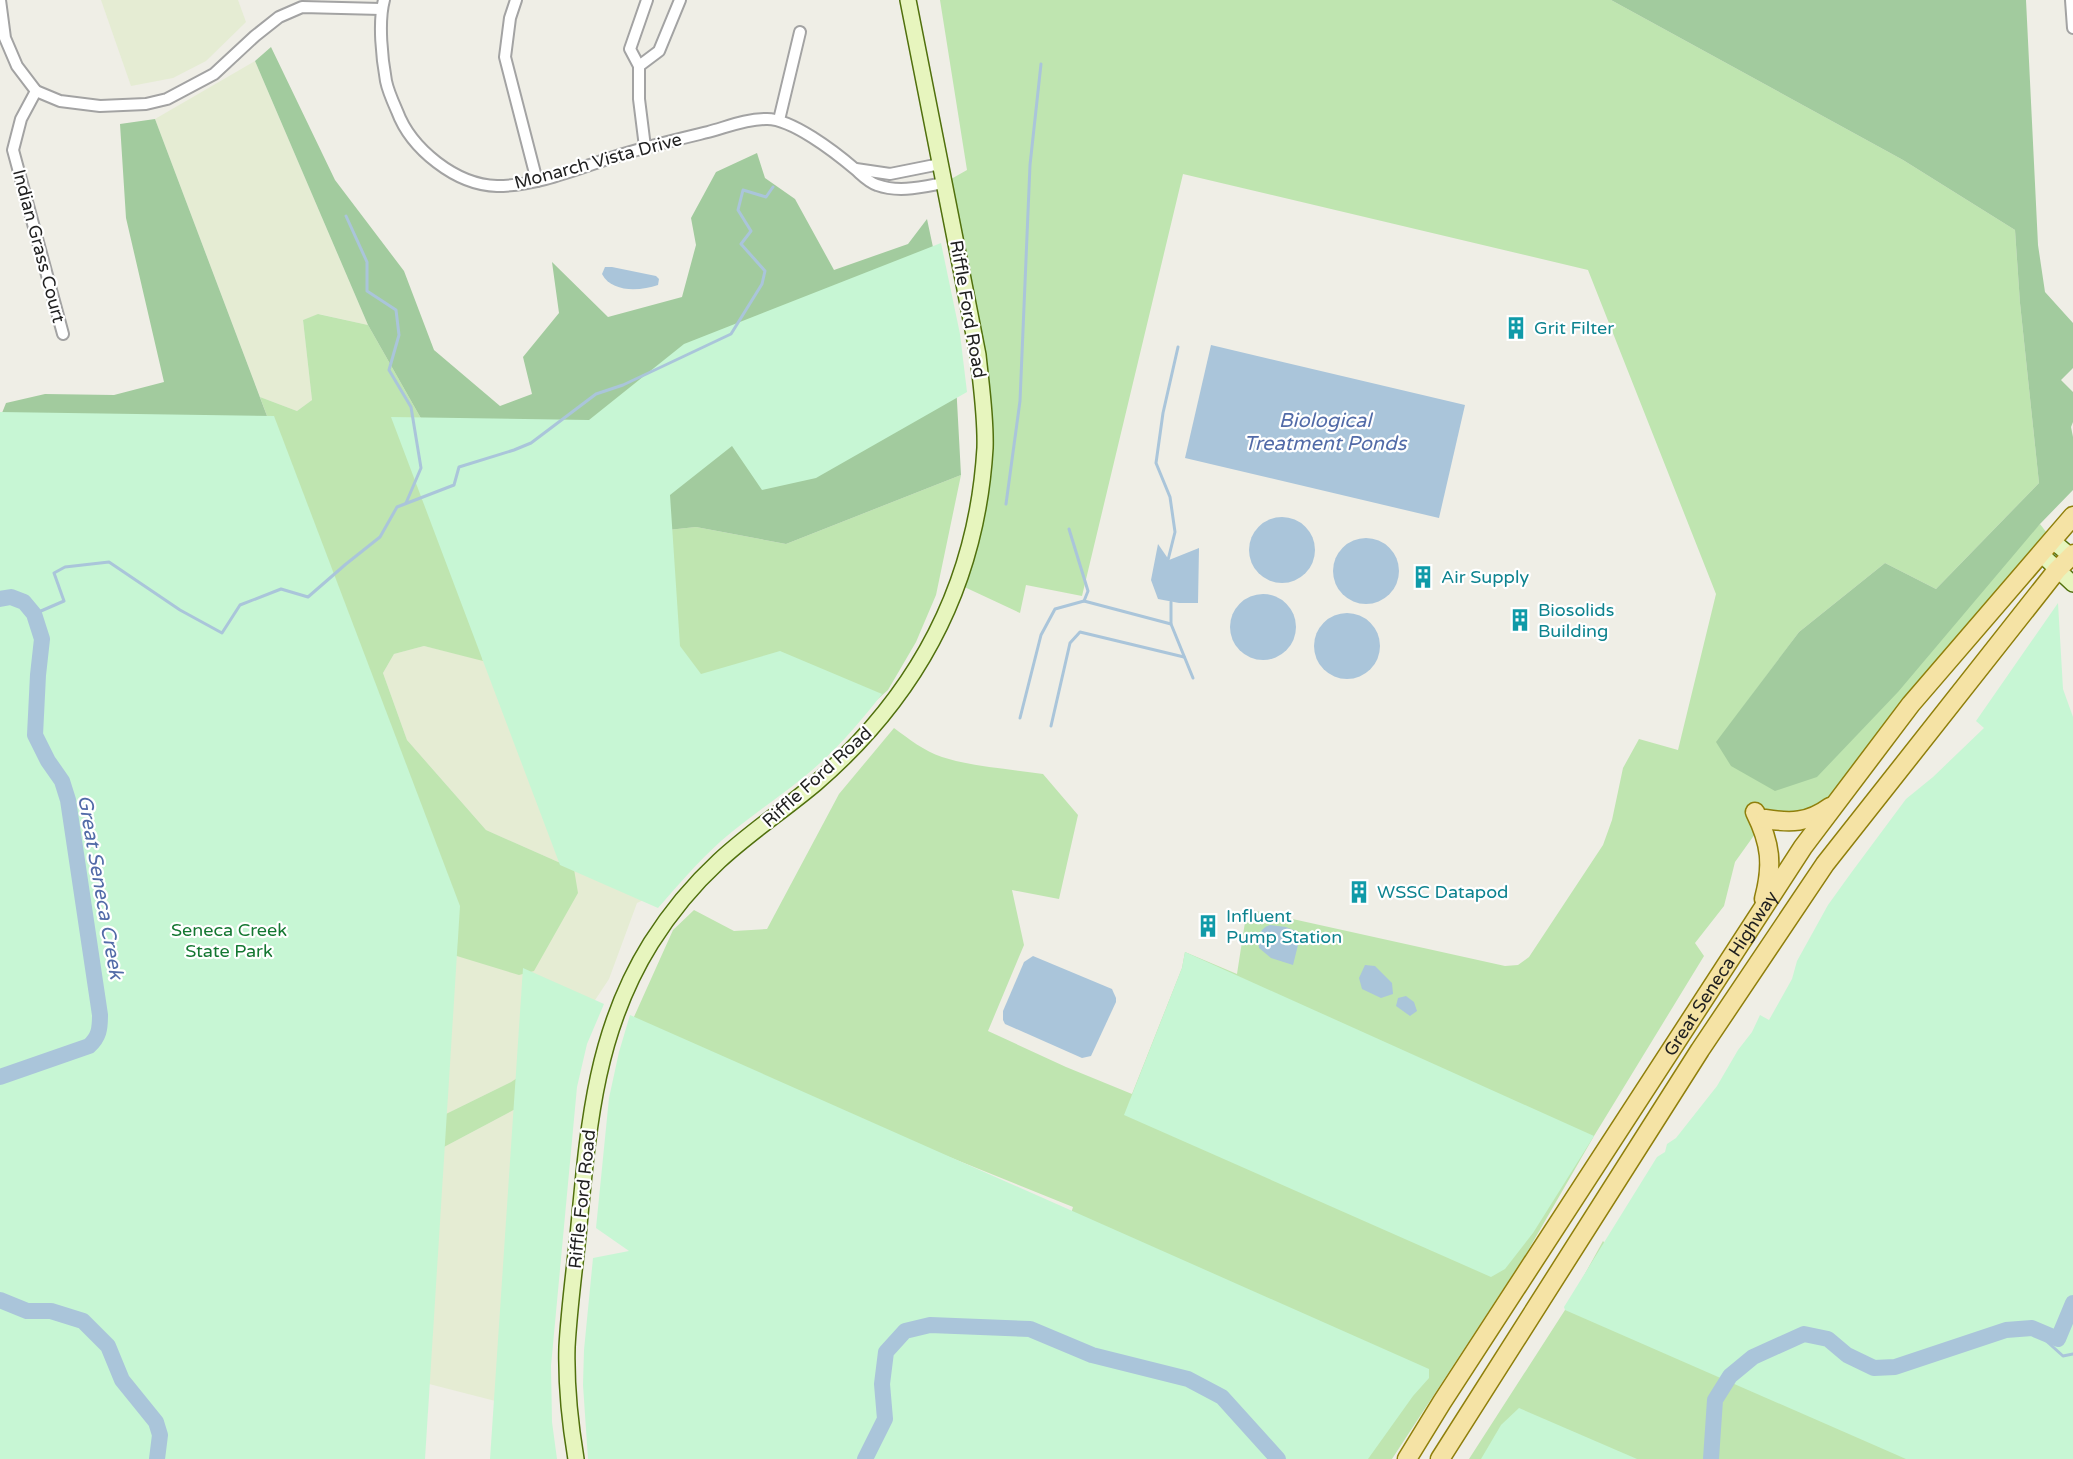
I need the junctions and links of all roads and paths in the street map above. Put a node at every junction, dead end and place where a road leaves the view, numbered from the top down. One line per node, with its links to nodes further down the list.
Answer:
1 (0, 0): 11 (street)
2 (516, 0): 16 (street)
3 (647, 0): 10 (street)
4 (680, 0): 10 (street)
5 (908, 0): 14 (street, Riffle Ford Road)
6 (2072, 2): 8 (street)
7 (383, 4): 11 (street); 16 (street, Monarch Vista Drive)
8 (2073, 28)
9 (800, 32): 12 (street)
10 (639, 66): 13 (street)
11 (36, 91): 18 (street, Indian Grass Court)
12 (780, 120): 13 (street, Monarch Vista Drive); 15 (street, Monarch Vista Drive)
13 (645, 147): 16 (street, Monarch Vista Drive)
14 (940, 164): 15 (street, Monarch Vista Drive); 17 (street, Riffle Ford Road)
15 (856, 169): 17 (street, Monarch Vista Drive)
16 (537, 181)
17 (944, 183): 26 (street, Riffle Ford Road)
18 (63, 334)
19 (2073, 516): 20 (main road, Great Seneca Highway)
20 (2047, 547): 21 (street); 22 (street); 24 (main road, Great Seneca Highway)
21 (2072, 556): 22 (main road, Great Seneca Highway)
22 (2057, 570): 23 (street); 28 (main road, Great Seneca Highway)
23 (2073, 584)
24 (1836, 803): 25 (main road, Great Seneca Highway); 25 (main road)
25 (1760, 914): 27 (main road, Great Seneca Highway)
26 (576, 1459)
27 (1407, 1459)
28 (1440, 1459)

